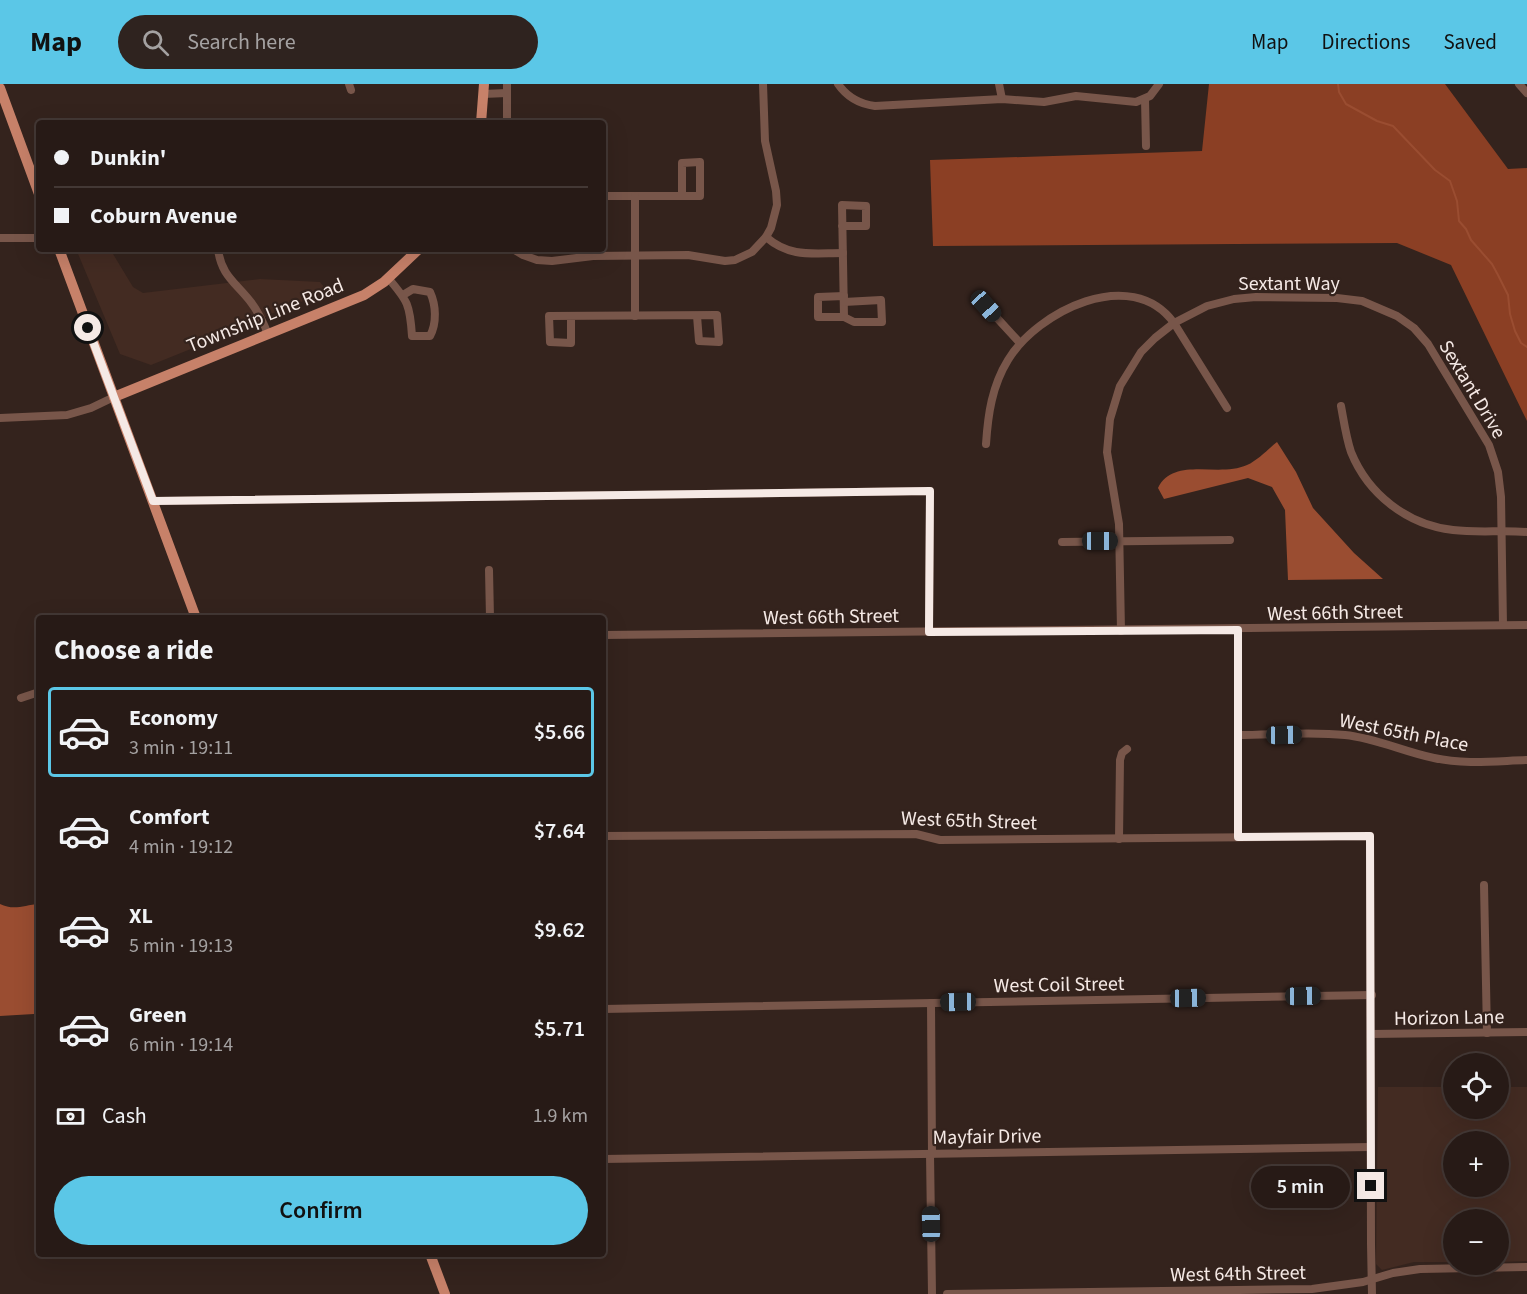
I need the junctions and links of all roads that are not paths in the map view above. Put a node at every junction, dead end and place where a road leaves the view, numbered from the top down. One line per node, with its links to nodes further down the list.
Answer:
1 (763, 84): 20 (street)
2 (838, 84): 11 (street)
3 (999, 84): 11 (street)
4 (1159, 84): 10 (street)
5 (1519, 84): 9 (street)
6 (0, 88): 15 (main road)
7 (484, 89): 8 (street); 12 (main road)
8 (507, 89): 13 (street)
9 (1527, 93)
10 (1149, 96): 11 (street); 14 (street)
11 (1002, 99)
12 (481, 120)
13 (507, 120)
14 (1146, 146)
15 (36, 186)
16 (606, 196): 17 (street)
17 (635, 196): 18 (street); 28 (street)
18 (682, 196)
19 (842, 226): 19 (street); 27 (street)
20 (766, 237): 27 (street); 28 (street)
21 (0, 238): 22 (street)
22 (36, 238)
23 (60, 252): 41 (main road)
24 (219, 252): 39 (street)
25 (416, 252): 29 (main road, Township Line Road)
26 (518, 252): 28 (street)
27 (843, 253): 31 (street)
28 (635, 256): 35 (street)
29 (388, 278): 30 (street); 39 (main road, Township Line Road)
30 (403, 295): 30 (street)
31 (844, 299): 37 (street); 37 (street); 37 (street)
32 (1374, 304): 38 (street, Sextant Way); 47 (street, Sextant Drive)
33 (986, 306): 40 (street)
34 (571, 316): 35 (street)
35 (635, 316): 36 (street)
36 (697, 316)
37 (844, 317)
38 (1174, 323): 40 (street); 43 (street); 50 (street, Sextant Way)
39 (268, 334): 41 (main road, Township Line Road)
40 (1020, 344): 45 (street)
41 (114, 397): 44 (street); 46 (main road)
42 (1341, 406): 47 (street)
43 (1227, 408)
44 (0, 418)
45 (986, 444)
46 (153, 501): 53 (main road); 59 (street)
47 (1502, 530): 48 (street); 55 (street, Sextant Drive)
48 (1527, 532)
49 (1230, 540): 50 (street)
50 (1119, 541): 51 (street); 58 (street, Sextant Way)
51 (1062, 542)
52 (489, 570): 54 (street)
53 (195, 615)
54 (490, 615)
55 (1503, 625): 56 (street, West 66th Street); 57 (street, West 66th Street)
56 (1527, 625)
57 (1238, 630): 58 (street, West 66th Street); 63 (street)
58 (1120, 631): 59 (street, West 66th Street)
59 (929, 632): 60 (street, West 66th Street)
60 (606, 635)
61 (36, 693): 62 (street)
62 (21, 698)
63 (1238, 735): 65 (street, West 65th Place); 67 (street)
64 (1127, 749): 68 (street)
65 (1527, 760)
66 (606, 836): 68 (street, West 65th Street)
67 (1238, 837): 68 (street, West 65th Street); 70 (street, West 65th Street)
68 (1119, 839)
69 (1484, 885): 74 (street)
70 (1372, 995): 71 (street, West Coil Street); 75 (street)
71 (931, 1002): 72 (street, West Coil Street); 77 (street)
72 (606, 1009)
73 (1527, 1032): 74 (street, Horizon Lane)
74 (1487, 1033): 75 (street, Horizon Lane)
75 (1371, 1034): 76 (street)
76 (1371, 1147): 77 (street, Mayfair Drive); 81 (street)
77 (931, 1154): 78 (street, Mayfair Drive); 84 (street)
78 (606, 1159)
79 (431, 1257): 83 (main road)
80 (1527, 1267): 81 (street, West 64th Street)
81 (1373, 1280): 82 (street, West 64th Street); 86 (street)
82 (1165, 1292): 85 (street, West 64th Street)
83 (445, 1294)
84 (932, 1294)
85 (946, 1294)
86 (1372, 1294)

